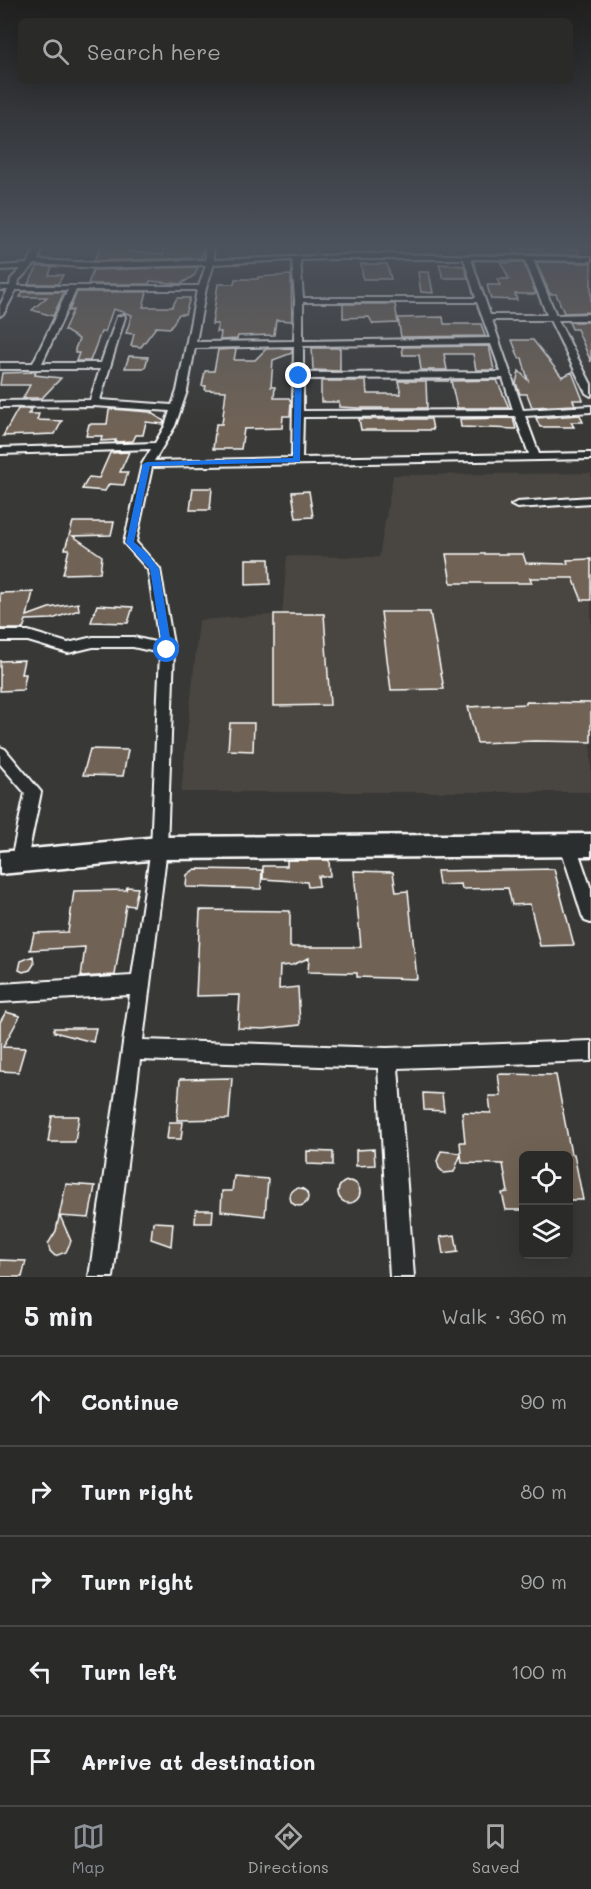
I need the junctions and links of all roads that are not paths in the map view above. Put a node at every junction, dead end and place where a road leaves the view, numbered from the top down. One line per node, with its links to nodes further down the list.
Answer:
1 (65, 306): 14 (street)
2 (199, 306): 12 (street)
3 (299, 306): 11 (street)
4 (480, 306): 8 (street)
5 (548, 306): 9 (street)
6 (121, 317): 15 (street)
7 (591, 317): 9 (street)
8 (486, 318): 9 (street); 10 (street)
9 (553, 318): 18 (street)
10 (495, 341): 11 (street); 16 (street)
11 (298, 343): 12 (street); 17 (street)
12 (192, 345): 21 (street)
13 (0, 366): 14 (street)
14 (36, 366): 15 (street)
15 (105, 366): 19 (street)
16 (506, 375): 17 (street); 23 (street)
17 (299, 376): 24 (street)
18 (591, 393)
19 (94, 403): 20 (street); 21 (street)
20 (0, 404)
21 (177, 408): 25 (street)
22 (591, 409): 23 (street)
23 (517, 413): 24 (street); 27 (street)
24 (298, 414): 29 (street)
25 (158, 446): 26 (street); 30 (street)
26 (0, 451)
27 (535, 456): 28 (street); 29 (street)
28 (591, 456)
29 (297, 460): 30 (street)
30 (147, 464): 34 (street)
31 (591, 500): 32 (street)
32 (517, 505)
33 (0, 636): 34 (street)
34 (167, 650): 37 (street)
35 (0, 753): 38 (street)
36 (580, 845): 37 (highway); 39 (street)
37 (159, 848): 38 (highway); 40 (street)
38 (10, 862)
39 (591, 915)
40 (139, 985): 41 (street); 42 (street)
41 (0, 993)
42 (133, 1050): 44 (street); 45 (street)
43 (591, 1051): 44 (street)
44 (387, 1058): 46 (street)
45 (101, 1277)
46 (402, 1277)

